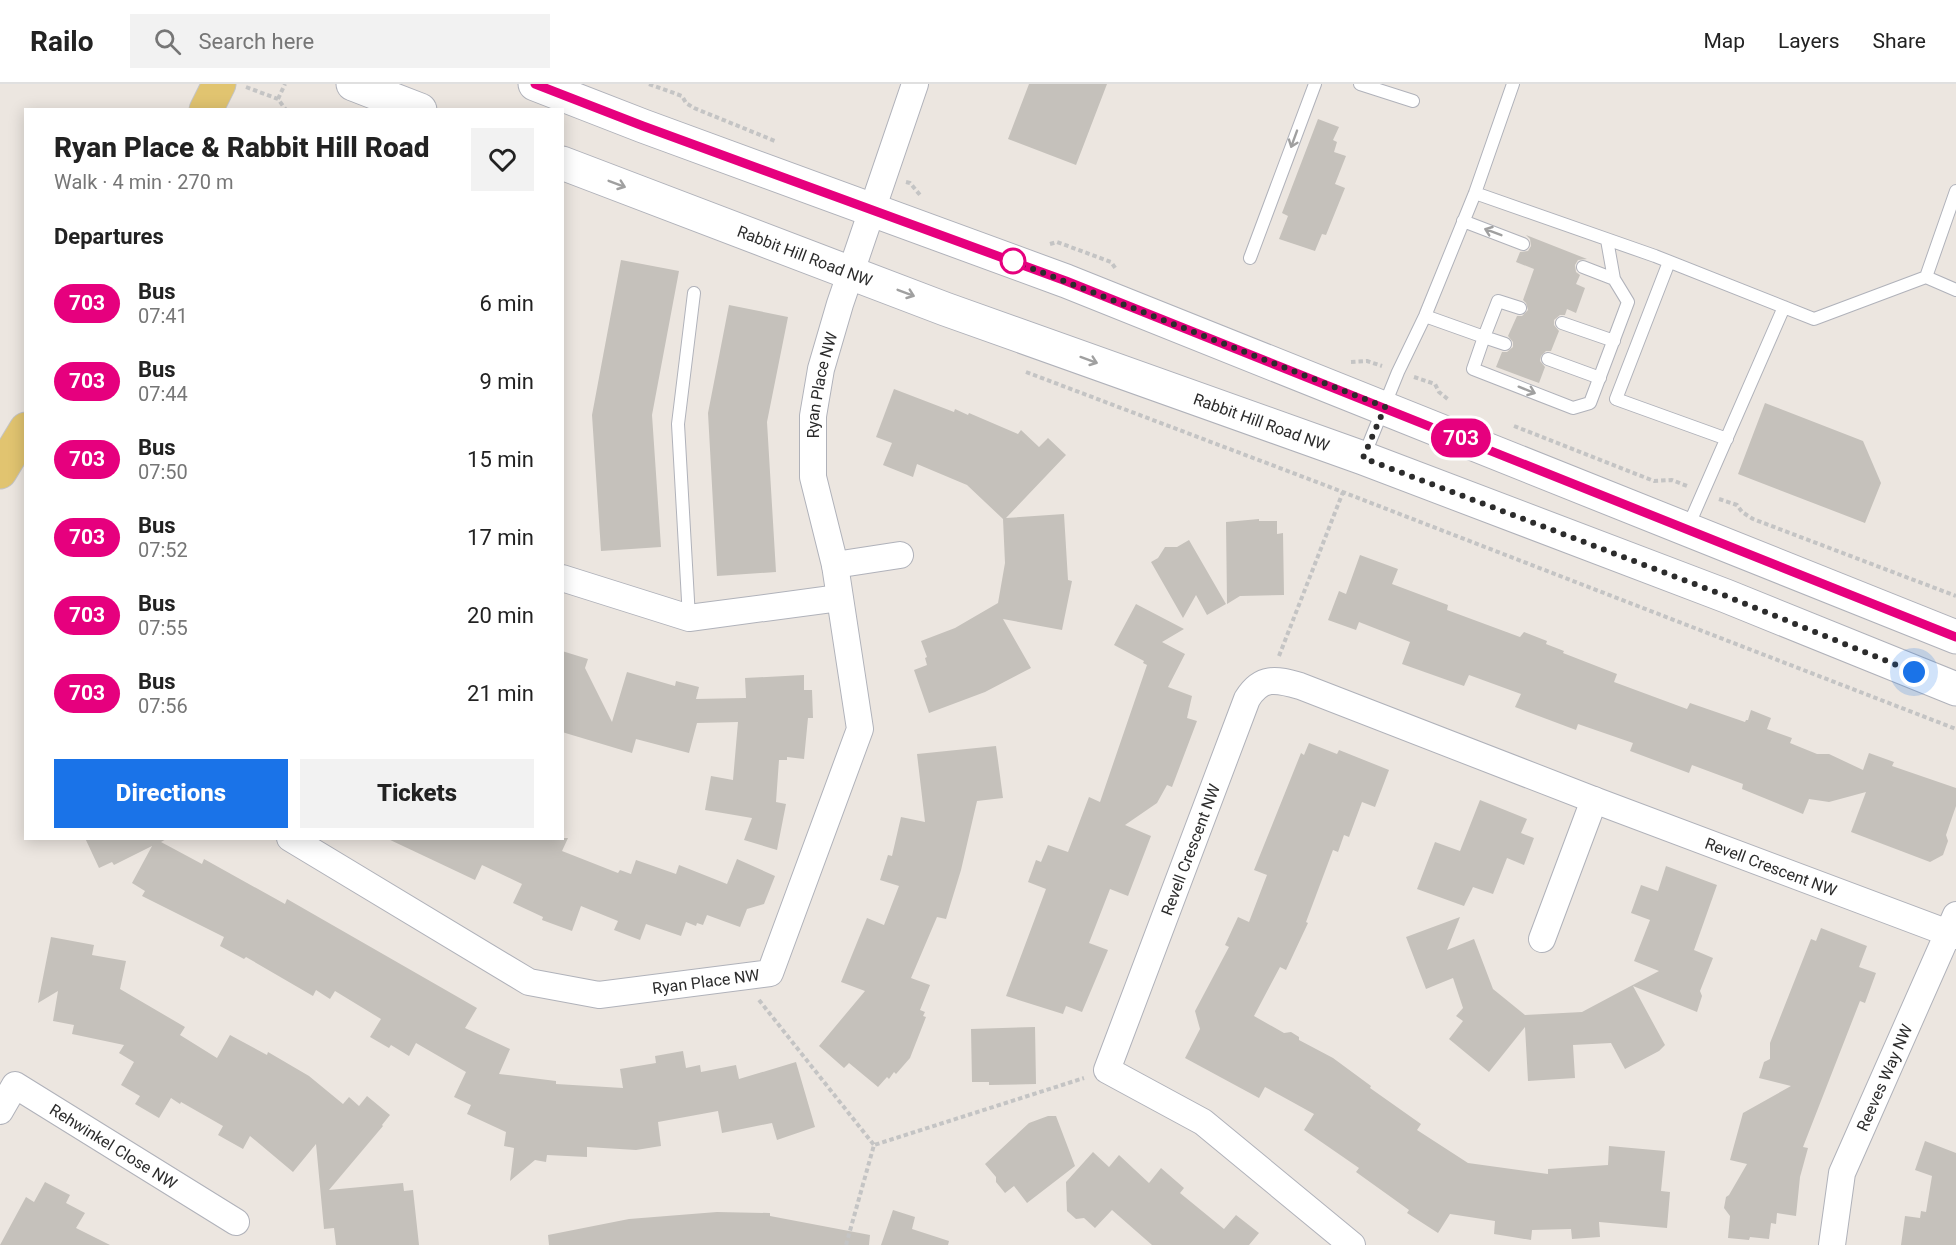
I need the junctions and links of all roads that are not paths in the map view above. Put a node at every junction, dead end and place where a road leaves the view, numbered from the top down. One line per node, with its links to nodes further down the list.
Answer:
1 (219, 84): 9 (main road)
2 (353, 84): 10 (main road)
3 (535, 84): 14 (main road)
4 (915, 84): 14 (street, Ryan Place NW)
5 (1315, 84): 18 (lane, one-way to 18)
6 (1360, 84): 8 (lane)
7 (1513, 84): 13 (lane)
8 (1413, 102)
9 (207, 108)
10 (415, 108)
11 (564, 164): 21 (main road, Rabbit Hill Road NW, one-way to 21)
12 (1956, 191): 22 (lane)
13 (1475, 193): 15 (lane); 16 (lane)
14 (871, 209): 21 (street, Ryan Place NW); 37 (main road)
15 (1463, 221): 17 (lane, one-way to 15); 28 (lane)
16 (1608, 240): 19 (lane); 23 (lane)
17 (1523, 244)
18 (1250, 258)
19 (1669, 262): 26 (lane); 36 (lane)
20 (1583, 267): 23 (lane)
21 (851, 272): 40 (main road, Rabbit Hill Road NW, one-way to 40); 44 (street, Ryan Place NW)
22 (1926, 277): 24 (lane); 26 (lane)
23 (1614, 279): 31 (lane)
24 (1956, 290)
25 (694, 293): 47 (lane)
26 (1784, 307): 39 (lane)
27 (1520, 308): 30 (lane)
28 (1425, 316): 30 (lane); 37 (lane)
29 (1562, 323): 31 (lane)
30 (1484, 337): 32 (lane); 35 (lane, one-way to 35)
31 (1614, 341): 34 (lane)
32 (1505, 344)
33 (1548, 359): 34 (lane)
34 (1600, 378): 35 (lane)
35 (1595, 391): 36 (lane)
36 (1616, 399): 39 (lane)
37 (1385, 407): 40 (lane); 42 (main road)
38 (24, 432): 41 (main road)
39 (1727, 439): 42 (lane)
40 (1363, 458): 49 (main road, Rabbit Hill Road NW)
41 (0, 472)
42 (1687, 530): 48 (main road)
43 (900, 555): 44 (street)
44 (835, 565): 46 (street, Ryan Place NW)
45 (564, 579): 47 (street)
46 (839, 598): 47 (street); 51 (street, Ryan Place NW)
47 (689, 618)
48 (1956, 637)
49 (1956, 689)
50 (1594, 800): 52 (street, Revell Crescent NW); 53 (street); 56 (street, Revell Crescent NW)
51 (293, 840)
52 (1954, 928): 57 (street, Reeves Way NW)
53 (1542, 939)
54 (0, 1111): 55 (street, Rehwinkel Close NW)
55 (236, 1222)
56 (1352, 1245)
57 (1832, 1245)

